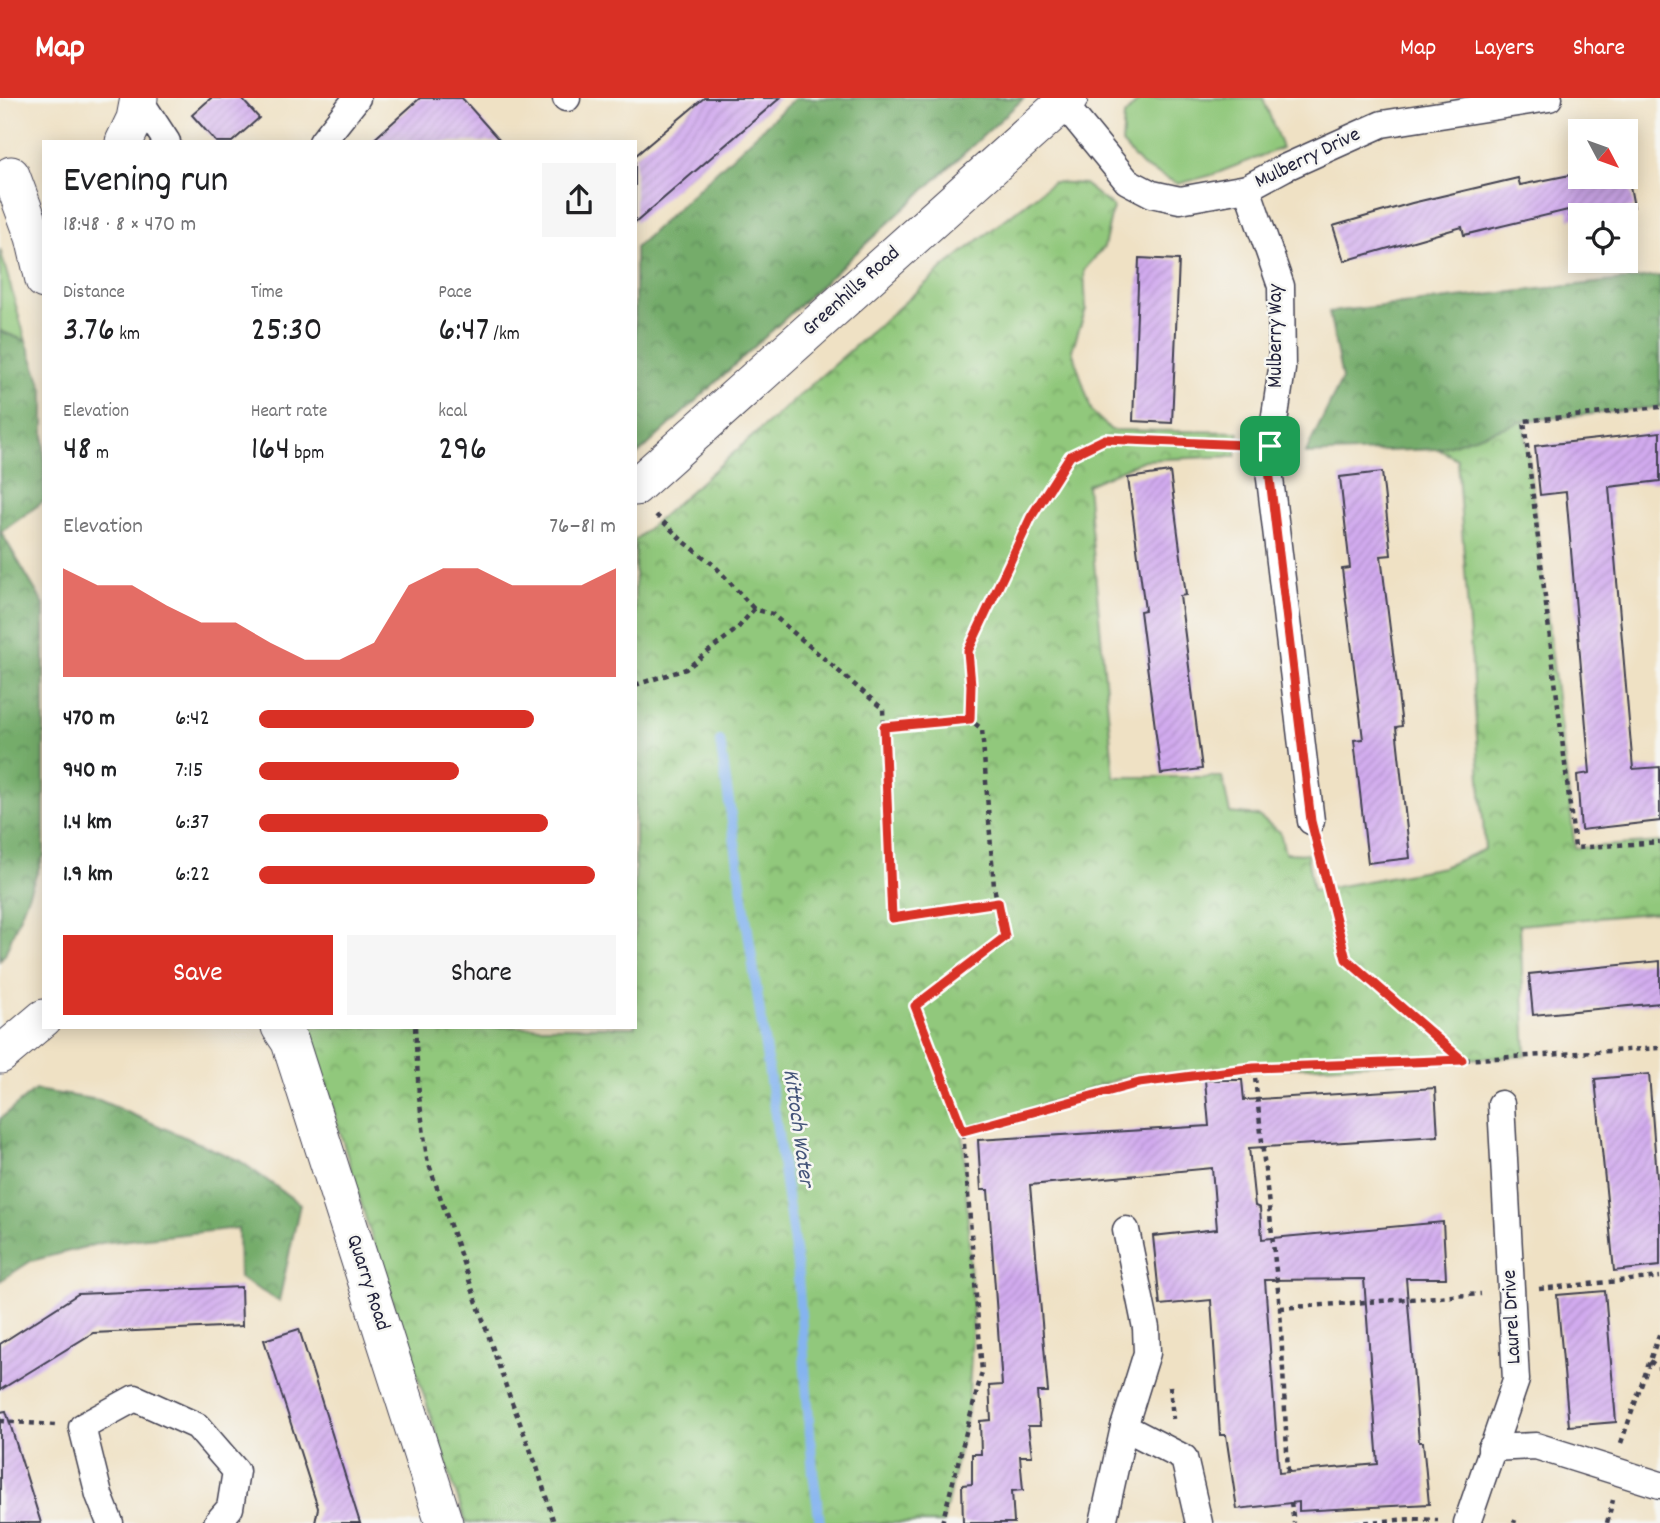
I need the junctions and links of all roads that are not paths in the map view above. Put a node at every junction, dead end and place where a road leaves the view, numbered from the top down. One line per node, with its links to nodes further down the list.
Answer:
1 (139, 98): 5 (street); 6 (street)
2 (357, 98): 7 (street)
3 (1549, 98): 9 (street, Mulberry Drive)
4 (1066, 101): 9 (street, Mulberry Drive); 11 (street, Greenhills Road)
5 (125, 140)
6 (166, 140)
7 (324, 140)
8 (18, 175): 10 (street)
9 (1247, 188): 12 (street, Mulberry Way)
10 (42, 271)
11 (645, 500)
12 (1311, 821)
13 (42, 1020): 15 (street)
14 (287, 1032): 24 (street, Quarry Road)
15 (0, 1055)
16 (1501, 1104): 19 (street, Laurel Drive)
17 (1126, 1230): 18 (street)
18 (1124, 1427): 25 (street); 26 (street)
19 (1491, 1448): 20 (street); 21 (street, Laurel Drive)
20 (1660, 1485)
21 (1467, 1522)
22 (110, 1523): 23 (street)
23 (217, 1523)
24 (444, 1523)
25 (1103, 1523)
26 (1199, 1523)

